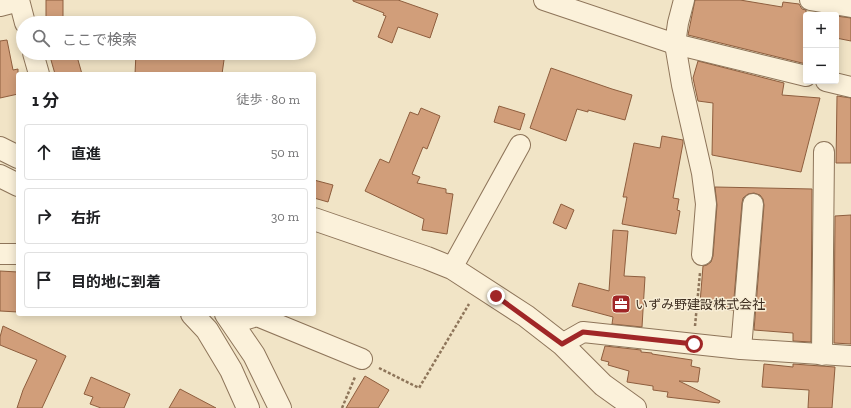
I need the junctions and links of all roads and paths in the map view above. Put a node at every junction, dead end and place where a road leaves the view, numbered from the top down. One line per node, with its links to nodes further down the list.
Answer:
1 (19, 0): 5 (street); 7 (street)
2 (544, 0): 8 (street)
3 (684, 0): 8 (street)
4 (810, 0): 6 (street)
5 (0, 6)
6 (851, 7)
7 (23, 16)
8 (675, 44): 11 (street); 24 (street)
9 (35, 60): 10 (street)
10 (38, 72)
11 (803, 75)
12 (838, 84): 13 (street)
13 (851, 87)
14 (520, 145): 25 (street)
15 (0, 148): 17 (street)
16 (824, 152): 32 (street)
17 (16, 156)
18 (0, 176): 19 (street)
19 (16, 184)
20 (753, 204): 31 (street)
21 (316, 220): 25 (street)
22 (0, 254): 23 (street)
23 (16, 254)
24 (702, 255): 30 (path)
25 (452, 268): 26 (street)
26 (480, 286): 29 (street); 34 (path)
27 (194, 316): 35 (street)
28 (230, 318): 34 (street); 36 (street)
29 (562, 344): 30 (street); 38 (street)
30 (694, 344): 31 (street)
31 (741, 349): 32 (street)
32 (822, 355): 33 (street)
33 (851, 356)
34 (362, 359): 37 (path)
35 (248, 408)
36 (280, 408)
37 (342, 408)
38 (634, 408)

